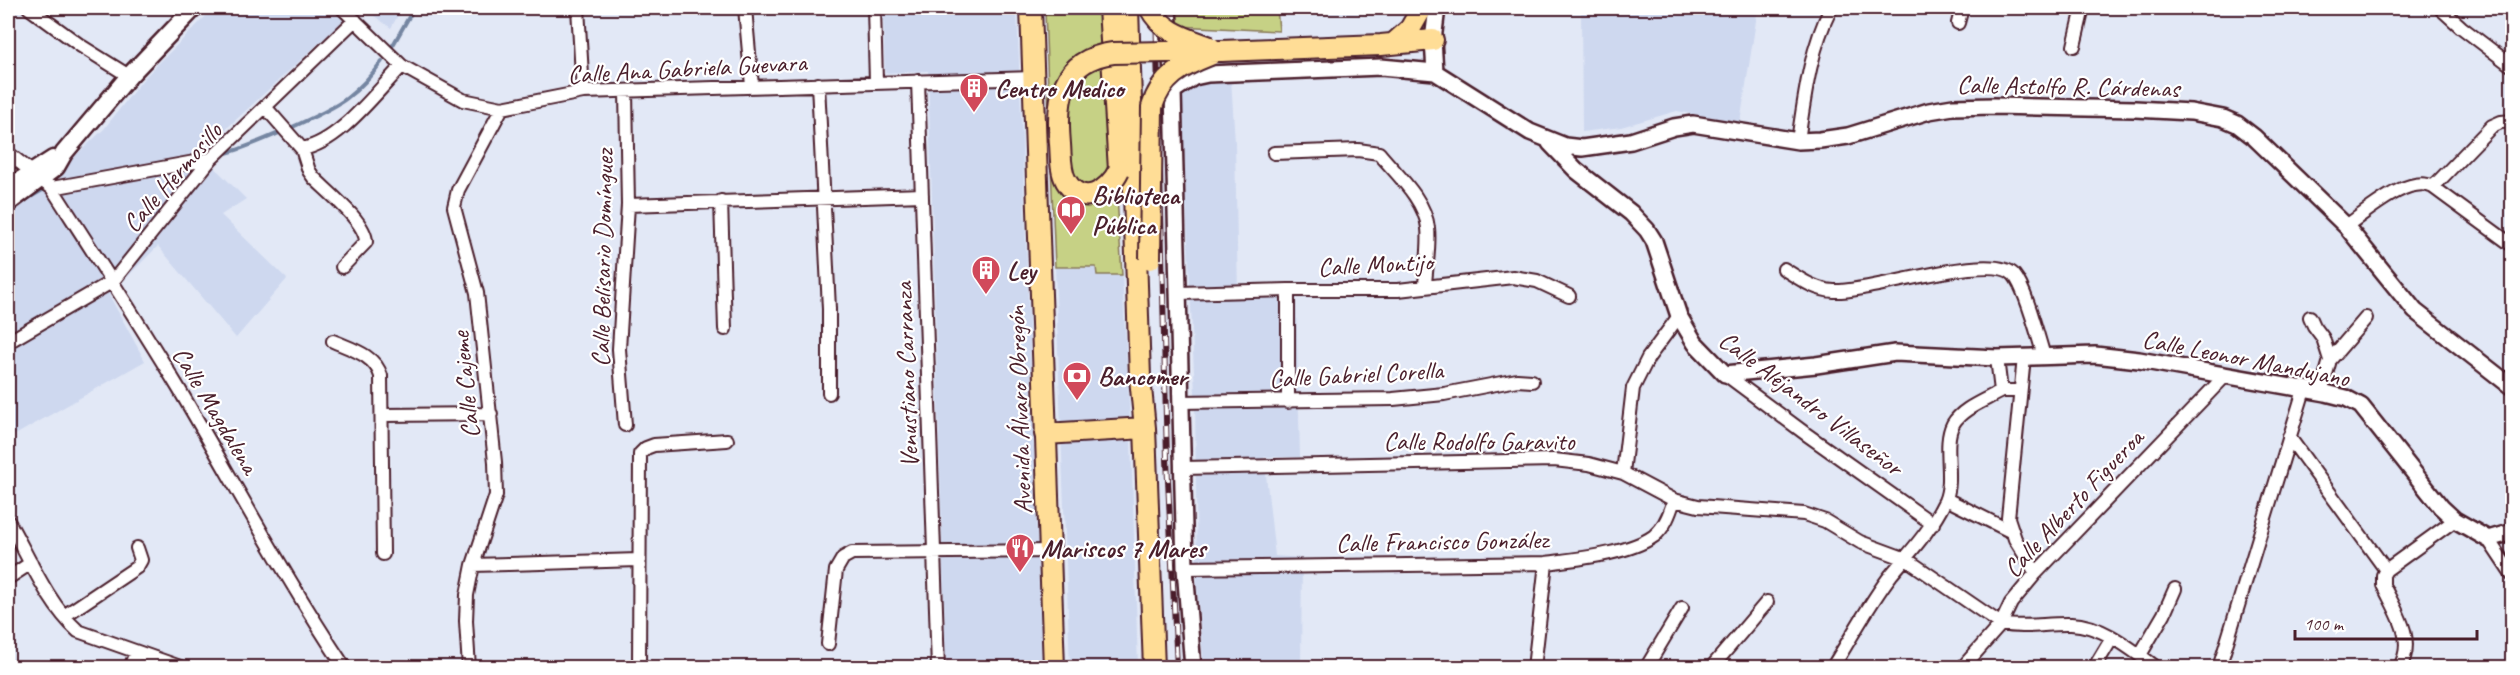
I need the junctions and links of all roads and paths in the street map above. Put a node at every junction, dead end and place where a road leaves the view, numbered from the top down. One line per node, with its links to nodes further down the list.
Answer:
1 (28, 8): 26 (street)
2 (194, 8): 26 (main road)
3 (342, 8): 17 (street, Calle Ana Gabriela Guevara)
4 (578, 8): 33 (street)
5 (743, 8): 31 (street)
6 (874, 8): 29 (street)
7 (1032, 8): 27 (highway, Avenida Álvaro Obregón)
8 (1109, 8): 22 (highway, bridge)
9 (1128, 8): 72 (highway)
10 (1150, 8): 22 (highway, bridge)
11 (1168, 8): 32 (street)
12 (1831, 8): 39 (street)
13 (1962, 8): 18 (street)
14 (2083, 8): 21 (street)
15 (2440, 8): 24 (street)
16 (1432, 10): 19 (street); 20 (highway)
17 (355, 20): 23 (street, Calle Ana Gabriela Guevara); 35 (street, Calle Hermosillo)
18 (1958, 23)
19 (1433, 40): 20 (highway); 25 (street)
20 (1387, 45): 22 (highway)
21 (2074, 46)
22 (1221, 51): 72 (highway, bridge)
23 (402, 66): 36 (street, Calle Ana Gabriela Guevara); 40 (street)
24 (2512, 66)
25 (1435, 72): 32 (street, Calle Astolfo R. Cárdenas); 38 (street, Calle Astolfo R. Cárdenas)
26 (129, 76): 44 (main road)
27 (1033, 78): 28 (street, Calle Ana Gabriela Guevara); 86 (highway, Avenida Álvaro Obregón)
28 (918, 81): 29 (street, Calle Ana Gabriela Guevara); 46 (street, Venustiano Carranza)
29 (876, 82): 30 (street, Calle Ana Gabriela Guevara)
30 (818, 84): 31 (street, Calle Ana Gabriela Guevara); 47 (street)
31 (752, 86): 34 (street, Calle Ana Gabriela Guevara)
32 (1173, 91): 58 (street)
33 (583, 92): 34 (street, Calle Ana Gabriela Guevara); 36 (street, Calle Ana Gabriela Guevara)
34 (626, 92): 50 (street, Calle Belisario Domínguez)
35 (266, 108): 40 (street); 43 (street, Calle Hermosillo)
36 (502, 108): 82 (street, Calle Cajeme)
37 (2512, 121): 45 (street)
38 (1548, 140): 39 (street, Calle Astolfo R. Cárdenas); 60 (street, Calle Alejandro Villaseñor)
39 (1798, 141): 51 (street, Calle Astolfo R. Cárdenas)
40 (302, 149): 53 (street)
41 (8, 153): 44 (street, Calle Magdalena)
42 (1274, 153): 56 (street)
43 (212, 159): 44 (street); 55 (street, Calle Hermosillo)
44 (30, 183): 49 (main road); 55 (street, Calle Magdalena)
45 (2433, 187): 51 (street); 52 (street)
46 (922, 195): 47 (street); 102 (street, Venustiano Carranza)
47 (825, 198): 48 (street); 79 (street)
48 (721, 201): 50 (street); 63 (street)
49 (8, 203)
50 (628, 205): 84 (street, Calle Belisario Domínguez)
51 (2346, 226): 74 (street, Calle Astolfo R. Cárdenas)
52 (2512, 248)
53 (342, 267)
54 (1784, 269): 66 (street)
55 (113, 281): 65 (street, Calle Hermosillo); 124 (street, Calle Magdalena)
56 (1425, 285): 57 (street, Calle Montijo); 59 (street, Calle Montijo)
57 (1288, 290): 58 (street, Calle Montijo); 81 (street)
58 (1179, 293): 80 (street)
59 (1569, 296)
60 (1679, 316): 70 (street, Calle Alejandro Villaseñor); 90 (street)
61 (2310, 317): 69 (street)
62 (2366, 318): 69 (street)
63 (725, 329)
64 (333, 341): 83 (street)
65 (8, 342)
66 (2044, 356): 67 (street, Calle Leonor Mandujano); 71 (street, Calle Leonor Mandujano)
67 (2024, 357): 68 (street, Calle Leonor Mandujano); 77 (street)
68 (1997, 358): 70 (street, Calle Leonor Mandujano); 75 (street)
69 (2330, 360): 78 (street)
70 (1725, 374): 95 (street, Calle Alejandro Villaseñor)
71 (2226, 375): 76 (street, Calle Leonor Mandujano); 110 (street, Calle Alberto Figueroa)
72 (1140, 378): 85 (highway)
73 (1532, 381): 81 (street, Calle Gabriel Corella)
74 (2512, 387)
75 (2001, 390): 77 (street); 91 (street)
76 (2304, 390): 78 (street, Calle Leonor Mandujano); 87 (street)
77 (2020, 391): 96 (street)
78 (2321, 392): 93 (street, Calle Leonor Mandujano)
79 (829, 393)
80 (1180, 402): 81 (street, Calle Gabriel Corella); 89 (street)
81 (1288, 402)
82 (491, 414): 83 (street); 107 (street, Calle Cajeme)
83 (383, 415): 101 (street)
84 (625, 424)
85 (1145, 428): 86 (highway); 129 (highway)
86 (1045, 434): 100 (highway, Avenida Álvaro Obregón)
87 (2289, 437): 109 (street); 138 (street)
88 (727, 440): 104 (street)
89 (1182, 468): 90 (street, Calle Rodolfo Garavito); 108 (street)
90 (1623, 473): 92 (street, Calle Rodolfo Garavito)
91 (1946, 499): 95 (street); 96 (street)
92 (1674, 500): 103 (street, Calle Rodolfo Garavito); 106 (street, Calle Francisco González)
93 (2455, 520): 98 (street, Calle Leonor Mandujano); 109 (street)
94 (8, 521): 105 (street)
95 (1933, 524): 103 (street)
96 (2012, 532): 110 (street)
97 (2512, 532): 98 (street)
98 (2488, 539): 111 (street, Calle Leonor Mandujano)
99 (137, 548): 116 (street)
100 (1051, 550): 102 (street); 128 (highway, Avenida Álvaro Obregón)
101 (383, 554)
102 (934, 554): 119 (street); 127 (street, Venustiano Carranza)
103 (1906, 559): 117 (street, Calle Rodolfo Garavito); 134 (street)
104 (638, 560): 107 (street); 126 (street)
105 (32, 562): 112 (street); 116 (street)
106 (1546, 563): 108 (street, Calle Francisco González); 131 (street)
107 (473, 566): 125 (street, Calle Cajeme)
108 (1185, 568): 130 (street)
109 (2386, 570): 139 (street)
110 (2036, 573): 117 (street, Calle Alberto Figueroa)
111 (2512, 575)
112 (8, 578)
113 (2175, 590): 121 (street)
114 (1767, 603): 133 (street)
115 (1682, 608): 132 (street)
116 (64, 616): 120 (street)
117 (2001, 624): 118 (street); 135 (street, Calle Alberto Figueroa)
118 (2112, 638): 121 (street); 136 (street)
119 (828, 644)
120 (136, 652): 122 (street); 123 (street)
121 (2140, 656): 137 (street)
122 (130, 668)
123 (183, 668)
124 (345, 668)
125 (469, 668)
126 (639, 668)
127 (938, 668)
128 (1054, 668)
129 (1154, 668)
130 (1193, 668)
131 (1534, 668)
132 (1646, 668)
133 (1711, 668)
134 (1832, 668)
135 (1962, 668)
136 (2094, 668)
137 (2157, 668)
138 (2219, 668)
139 (2399, 668)

